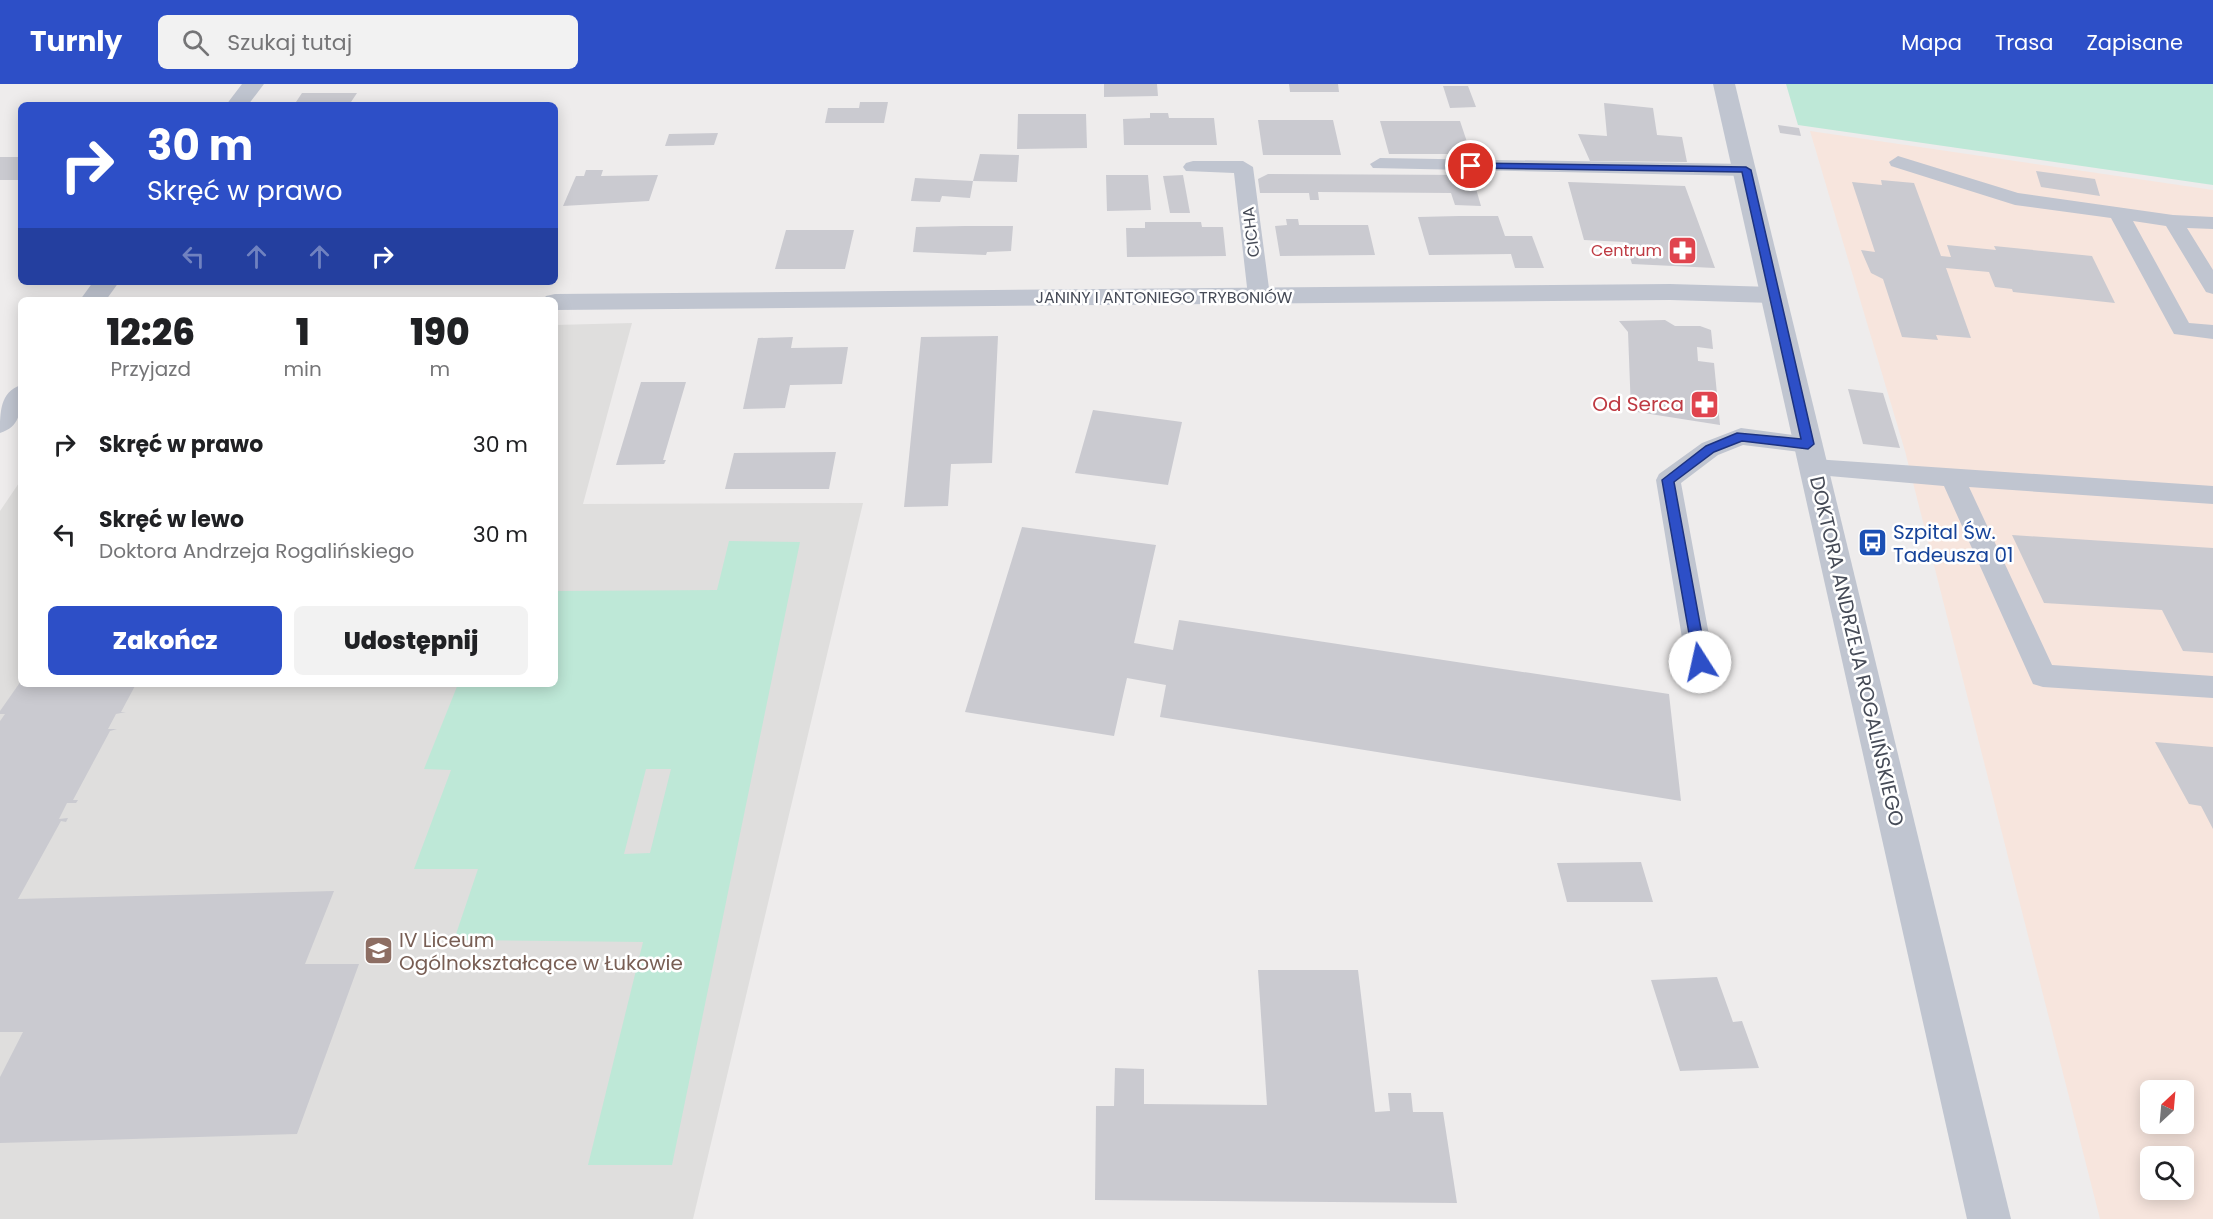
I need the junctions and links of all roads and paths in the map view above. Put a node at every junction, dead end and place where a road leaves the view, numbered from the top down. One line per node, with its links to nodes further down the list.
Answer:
1 (253, 84): 3 (street)
2 (1724, 84): 7 (street, DOKTORA ANDRZEJA ROGALIŃSKIEGO)
3 (239, 102)
4 (1898, 162): 8 (lane)
5 (1380, 164): 7 (lane)
6 (1193, 167): 13 (lane, CICHA)
7 (1746, 170): 12 (street, DOKTORA ANDRZEJA ROGALIŃSKIEGO)
8 (2118, 213): 9 (lane); 15 (lane)
9 (2173, 221): 10 (lane); 11 (lane)
10 (2213, 224)
11 (2213, 287)
12 (1773, 295): 13 (street, JANINY I ANTONIEGO TRYBONIÓW); 18 (street, DOKTORA ANDRZEJA ROGALIŃSKIEGO)
13 (1259, 296): 14 (street, JANINY I ANTONIEGO TRYBONIÓW)
14 (558, 302)
15 (2213, 332)
16 (18, 399): 17 (street)
17 (0, 423)
18 (1811, 456): 19 (lane); 21 (lane); 23 (street, DOKTORA ANDRZEJA ROGALIŃSKIEGO)
19 (1953, 478): 20 (lane); 22 (lane)
20 (2213, 495)
21 (1700, 662)
22 (2213, 687)
23 (1989, 1219)

